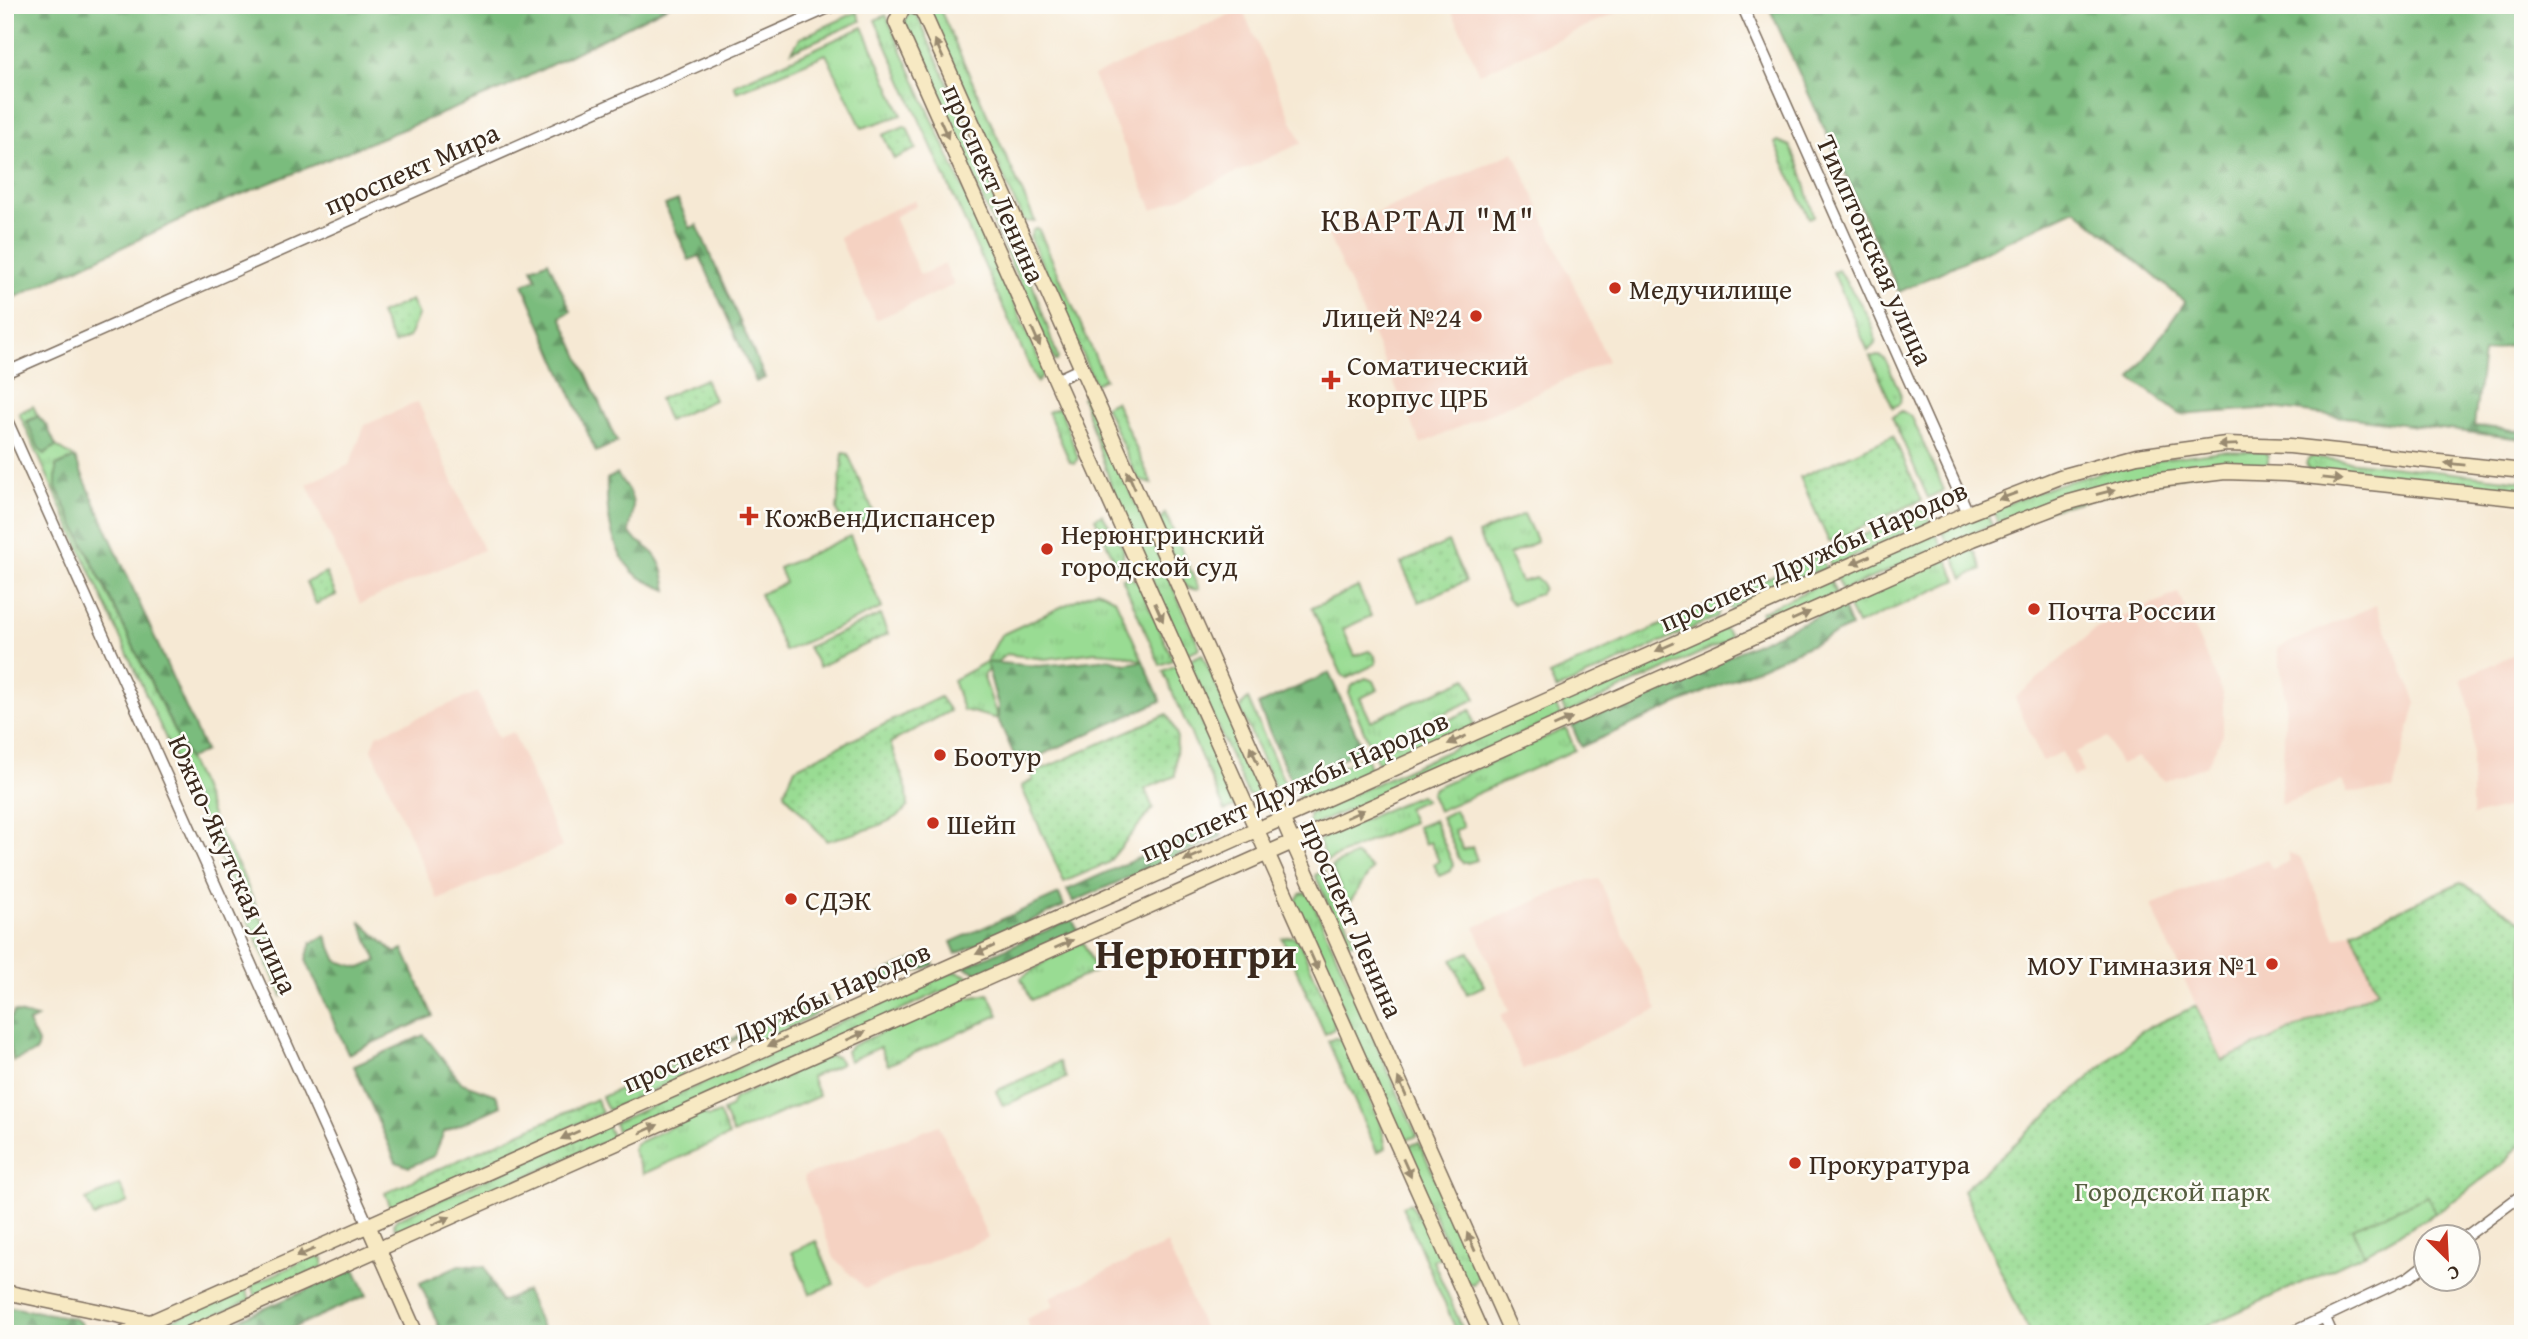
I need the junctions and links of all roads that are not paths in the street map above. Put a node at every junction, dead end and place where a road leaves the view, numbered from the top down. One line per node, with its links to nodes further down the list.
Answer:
1 (835, 5): 6 (street, проспект Мира)
2 (904, 5): 7 (street, проспект Ленина, one-way to 7)
3 (910, 5): 5 (street, проспект Ленина, one-way to 3)
4 (1742, 5): 11 (street, Тимптонская улица)
5 (1082, 369): 7 (street); 12 (street, проспект Ленина, one-way to 5)
6 (5, 373)
7 (1056, 380): 13 (street, проспект Ленина, one-way to 13)
8 (5, 416): 18 (street, Южно-Якутская улица)
9 (2523, 471): 11 (street, проспект Дружбы Народов, one-way to 11)
10 (2523, 499): 14 (street, проспект Дружбы Народов, one-way to 10)
11 (1968, 513): 12 (street, проспект Дружбы Народов, one-way to 12)
12 (1282, 818): 13 (street, проспект Дружбы Народов); 14 (street, проспект Ленина)
13 (1255, 829): 15 (street, проспект Ленина); 18 (street, проспект Дружбы Народов, one-way to 18)
14 (1293, 842): 15 (street, проспект Дружбы Народов); 28 (street, проспект Ленина, one-way to 14)
15 (1266, 854): 19 (street, проспект Дружбы Народов, one-way to 15); 27 (street, проспект Ленина, one-way to 27)
16 (2523, 1194): 17 (street)
17 (2482, 1224)
18 (368, 1225): 19 (street, Южно-Якутская улица); 23 (street, проспект Дружбы Народов, one-way to 23)
19 (378, 1249): 25 (street, проспект Дружбы Народов); 26 (street, Южно-Якутская улица)
20 (2412, 1275): 22 (street)
21 (5, 1292): 23 (street)
22 (2325, 1318): 29 (street); 30 (street)
23 (150, 1322): 24 (street, проспект Дружбы Народов)
24 (124, 1334)
25 (188, 1334)
26 (416, 1334)
27 (1482, 1334)
28 (1513, 1334)
29 (2289, 1334)
30 (2332, 1334)

